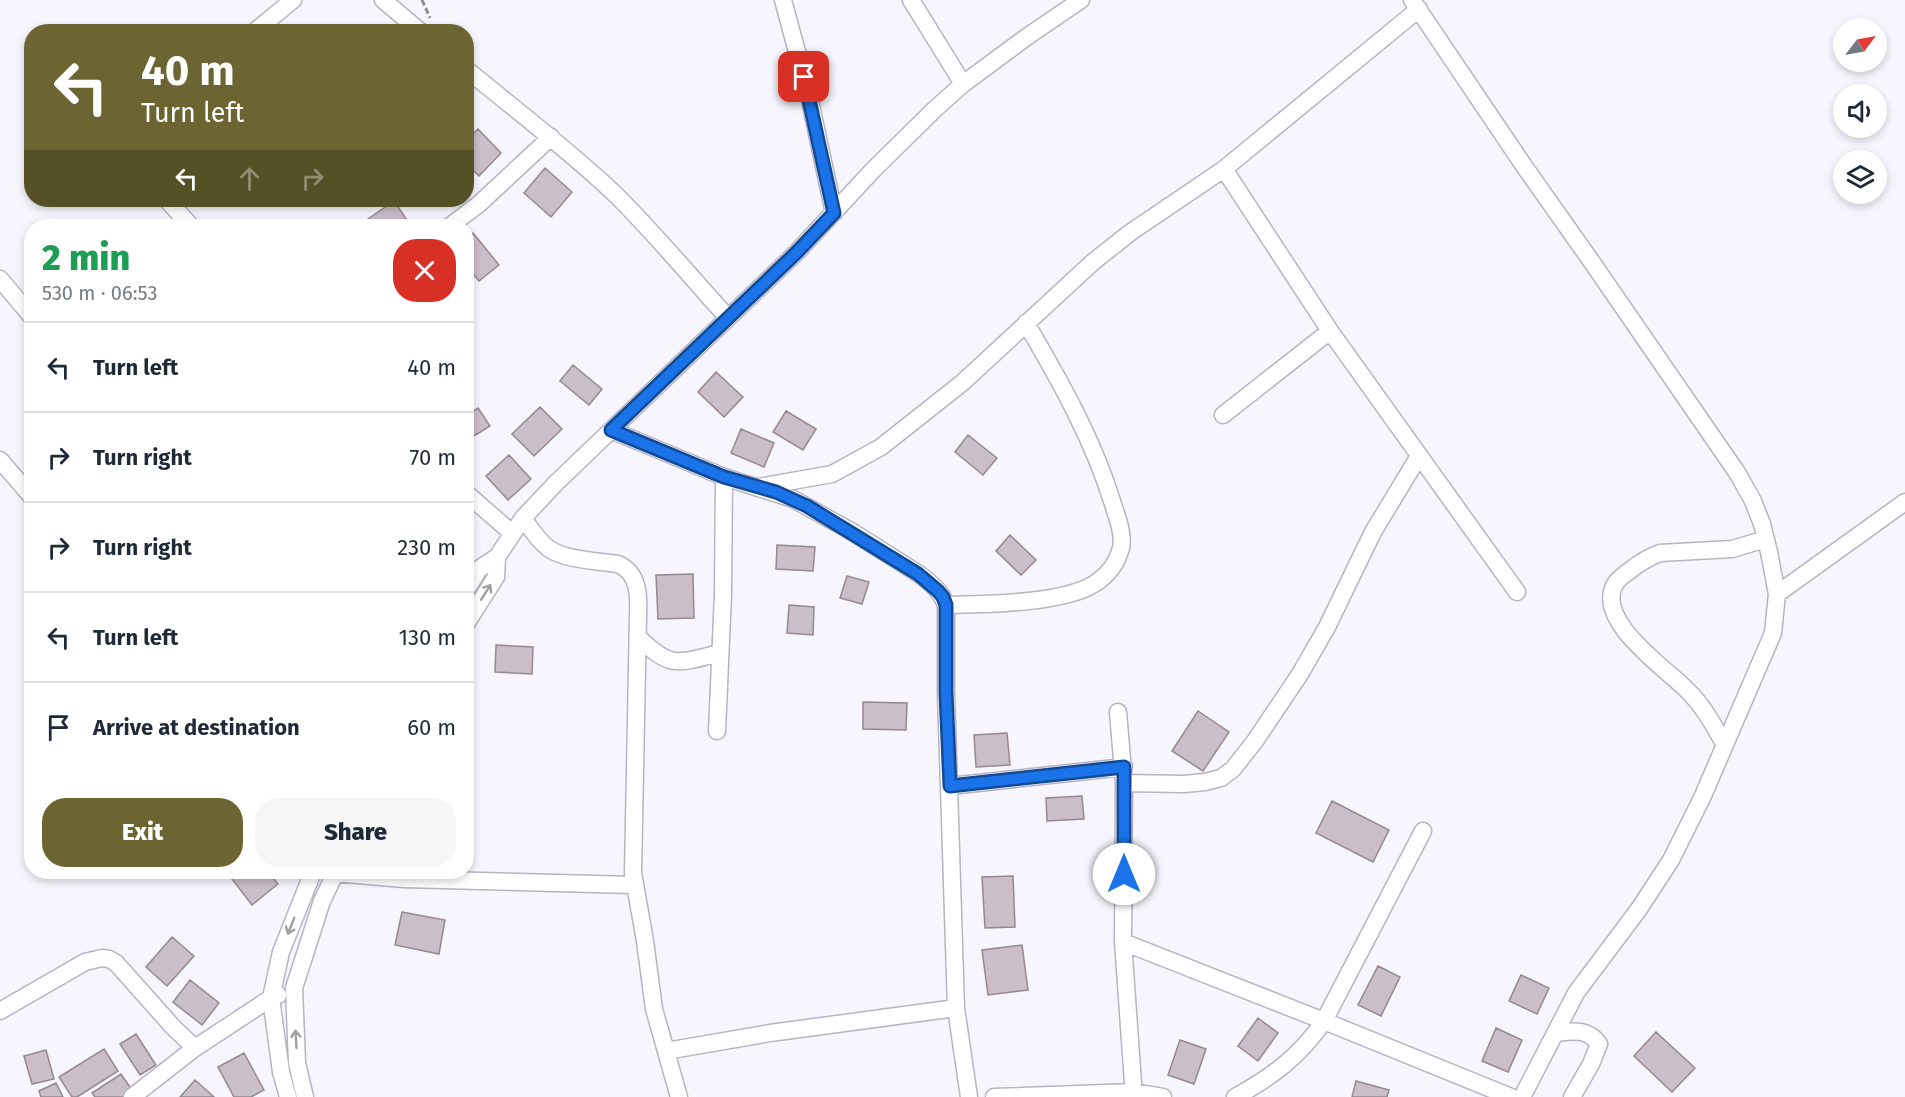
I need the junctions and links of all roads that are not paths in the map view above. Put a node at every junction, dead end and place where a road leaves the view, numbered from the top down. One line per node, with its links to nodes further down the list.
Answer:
1 (293, 0): 7 (street)
2 (383, 0): 8 (street)
3 (783, 0): 15 (street)
4 (911, 0): 10 (street)
5 (1081, 0): 10 (street)
6 (1415, 4): 12 (street); 35 (street)
7 (264, 24)
8 (423, 24)
9 (474, 75): 11 (street)
10 (963, 84): 15 (street)
11 (551, 137): 18 (street); 21 (street)
12 (1224, 169): 22 (street); 23 (street)
13 (173, 207): 16 (street)
14 (188, 207): 17 (street)
15 (834, 213): 21 (street)
16 (185, 219)
17 (198, 219)
18 (459, 219)
19 (0, 279): 20 (street)
20 (24, 308)
21 (728, 318): 25 (street)
22 (1026, 323): 29 (street); 40 (street)
23 (1330, 331): 24 (street); 26 (street)
24 (1223, 415)
25 (611, 430): 28 (street); 33 (street)
26 (1419, 456): 38 (street); 47 (street)
27 (0, 460): 30 (street)
28 (724, 477): 29 (street); 43 (street)
29 (758, 487): 40 (street)
30 (24, 488)
31 (474, 501): 34 (street)
32 (1905, 502): 39 (street)
33 (523, 518): 34 (street); 42 (street)
34 (512, 533): 36 (street)
35 (1766, 539): 39 (street); 46 (street)
36 (497, 557): 37 (street); 41 (street, one-way to 36)
37 (474, 577)
38 (1517, 592)
39 (1777, 594): 46 (street)
40 (946, 605): 48 (street)
41 (474, 611)
42 (638, 637): 43 (street); 53 (street)
43 (720, 652): 45 (street)
44 (1118, 712): 47 (street)
45 (717, 731)
46 (1725, 744): 60 (street)
47 (1124, 775): 48 (street); 54 (street)
48 (950, 786): 57 (street)
49 (1423, 831): 59 (street)
50 (310, 879): 56 (street, one-way to 56)
51 (333, 879): 55 (street)
52 (404, 879): 53 (street)
53 (634, 885): 62 (street)
54 (1123, 942): 59 (street); 63 (street)
55 (294, 988): 56 (street); 66 (street, one-way to 55)
56 (271, 998): 61 (street); 65 (street)
57 (956, 1008): 62 (street); 68 (street)
58 (0, 1011): 61 (street)
59 (1324, 1021): 71 (street); 72 (street)
60 (1556, 1033): 73 (street); 74 (street)
61 (195, 1048): 64 (street)
62 (666, 1051): 67 (street)
63 (1134, 1094): 69 (street); 70 (street)
64 (132, 1097)
65 (288, 1097)
66 (306, 1097)
67 (679, 1097)
68 (969, 1097)
69 (994, 1097)
70 (1163, 1097)
71 (1235, 1097)
72 (1511, 1097)
73 (1522, 1097)
74 (1572, 1097)

